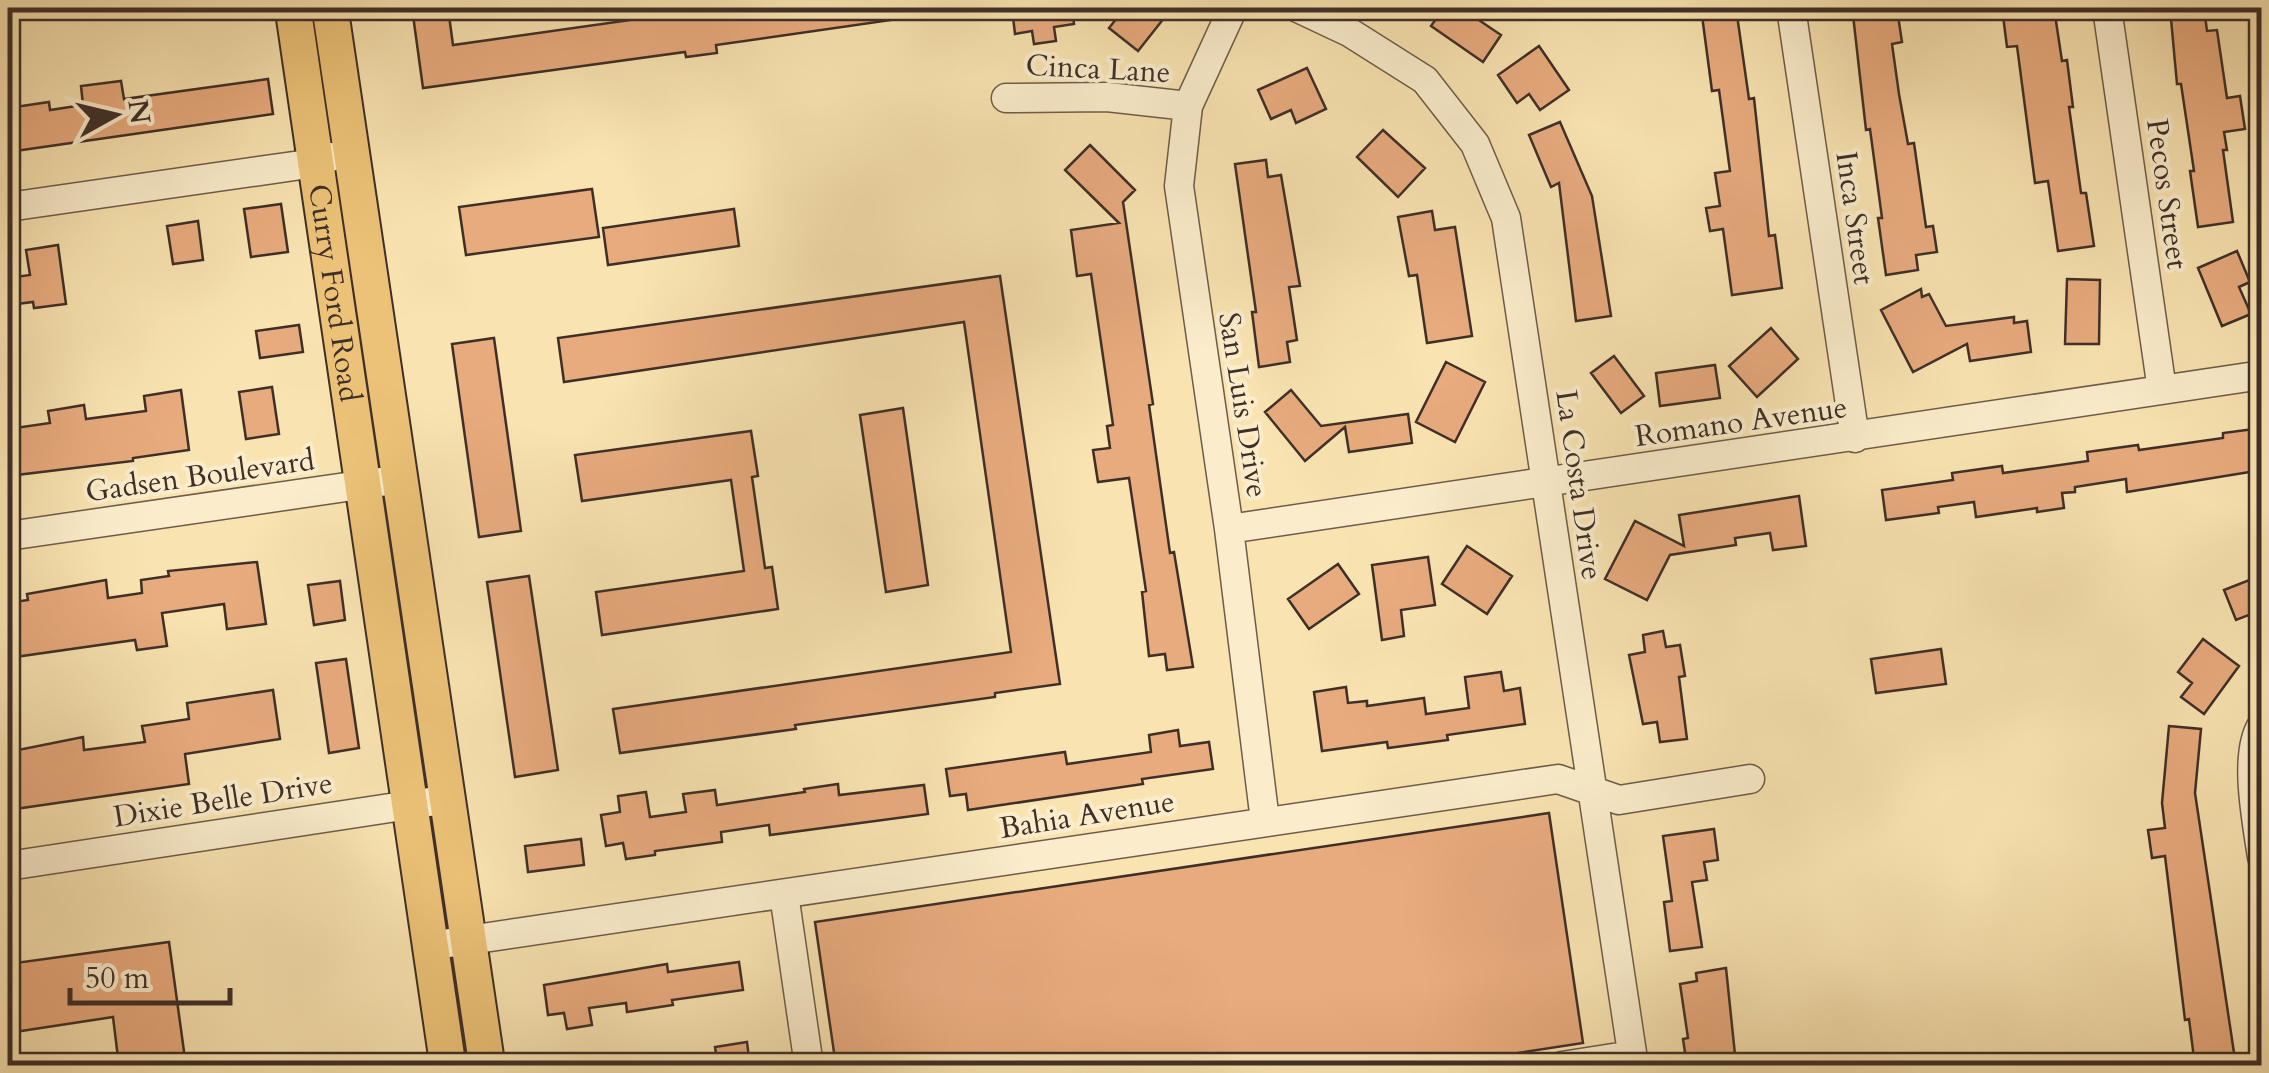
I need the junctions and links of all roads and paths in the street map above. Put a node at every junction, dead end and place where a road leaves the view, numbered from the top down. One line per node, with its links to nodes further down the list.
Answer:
1 (292, 8): 10 (main road, Curry Ford Road)
2 (330, 8): 9 (main road, Curry Ford Road)
3 (1233, 8): 8 (street, San Luis Drive)
4 (1298, 8): 16 (street, La Costa Drive)
5 (1791, 8): 14 (street, Inca Street)
6 (2107, 8): 13 (street, Pecos Street)
7 (1006, 98): 8 (street, Cinca Lane)
8 (1188, 106): 18 (street, San Luis Drive)
9 (351, 149): 10 (street); 15 (main road, Curry Ford Road)
10 (315, 163): 11 (street); 17 (main road, Curry Ford Road)
11 (8, 207)
12 (2262, 374): 13 (street, Romano Avenue)
13 (2162, 390): 14 (street, Romano Avenue)
14 (1854, 438): 16 (street, Romano Avenue)
15 (401, 479): 17 (street, Gadsen Boulevard); 20 (main road, Curry Ford Road)
16 (1544, 483): 18 (street, Romano Avenue); 24 (street, La Costa Drive)
17 (363, 484): 19 (street, Gadsen Boulevard); 21 (main road, Curry Ford Road)
18 (1230, 530): 27 (street, San Luis Drive)
19 (8, 536)
20 (415, 574): 21 (street); 25 (main road, Curry Ford Road)
21 (378, 580): 26 (main road, Curry Ford Road)
22 (2262, 725): 28 (street)
23 (1750, 780): 24 (street, Bahia Avenue)
24 (1591, 790): 27 (street, Bahia Avenue); 33 (street, La Costa Drive)
25 (448, 800): 26 (street, Dixie Belle Drive); 31 (main road, Curry Ford Road)
26 (412, 804): 29 (street, Dixie Belle Drive); 32 (main road, Curry Ford Road)
27 (1265, 821): 30 (street, Bahia Avenue)
28 (2262, 857)
29 (8, 866)
30 (784, 894): 31 (street, Bahia Avenue); 36 (street)
31 (468, 939): 32 (street, Bahia Avenue); 35 (main road, Curry Ford Road)
32 (432, 946): 34 (main road, Curry Ford Road)
33 (1633, 1060): 37 (street)
34 (448, 1066)
35 (486, 1066)
36 (809, 1066)
37 (1562, 1066)

